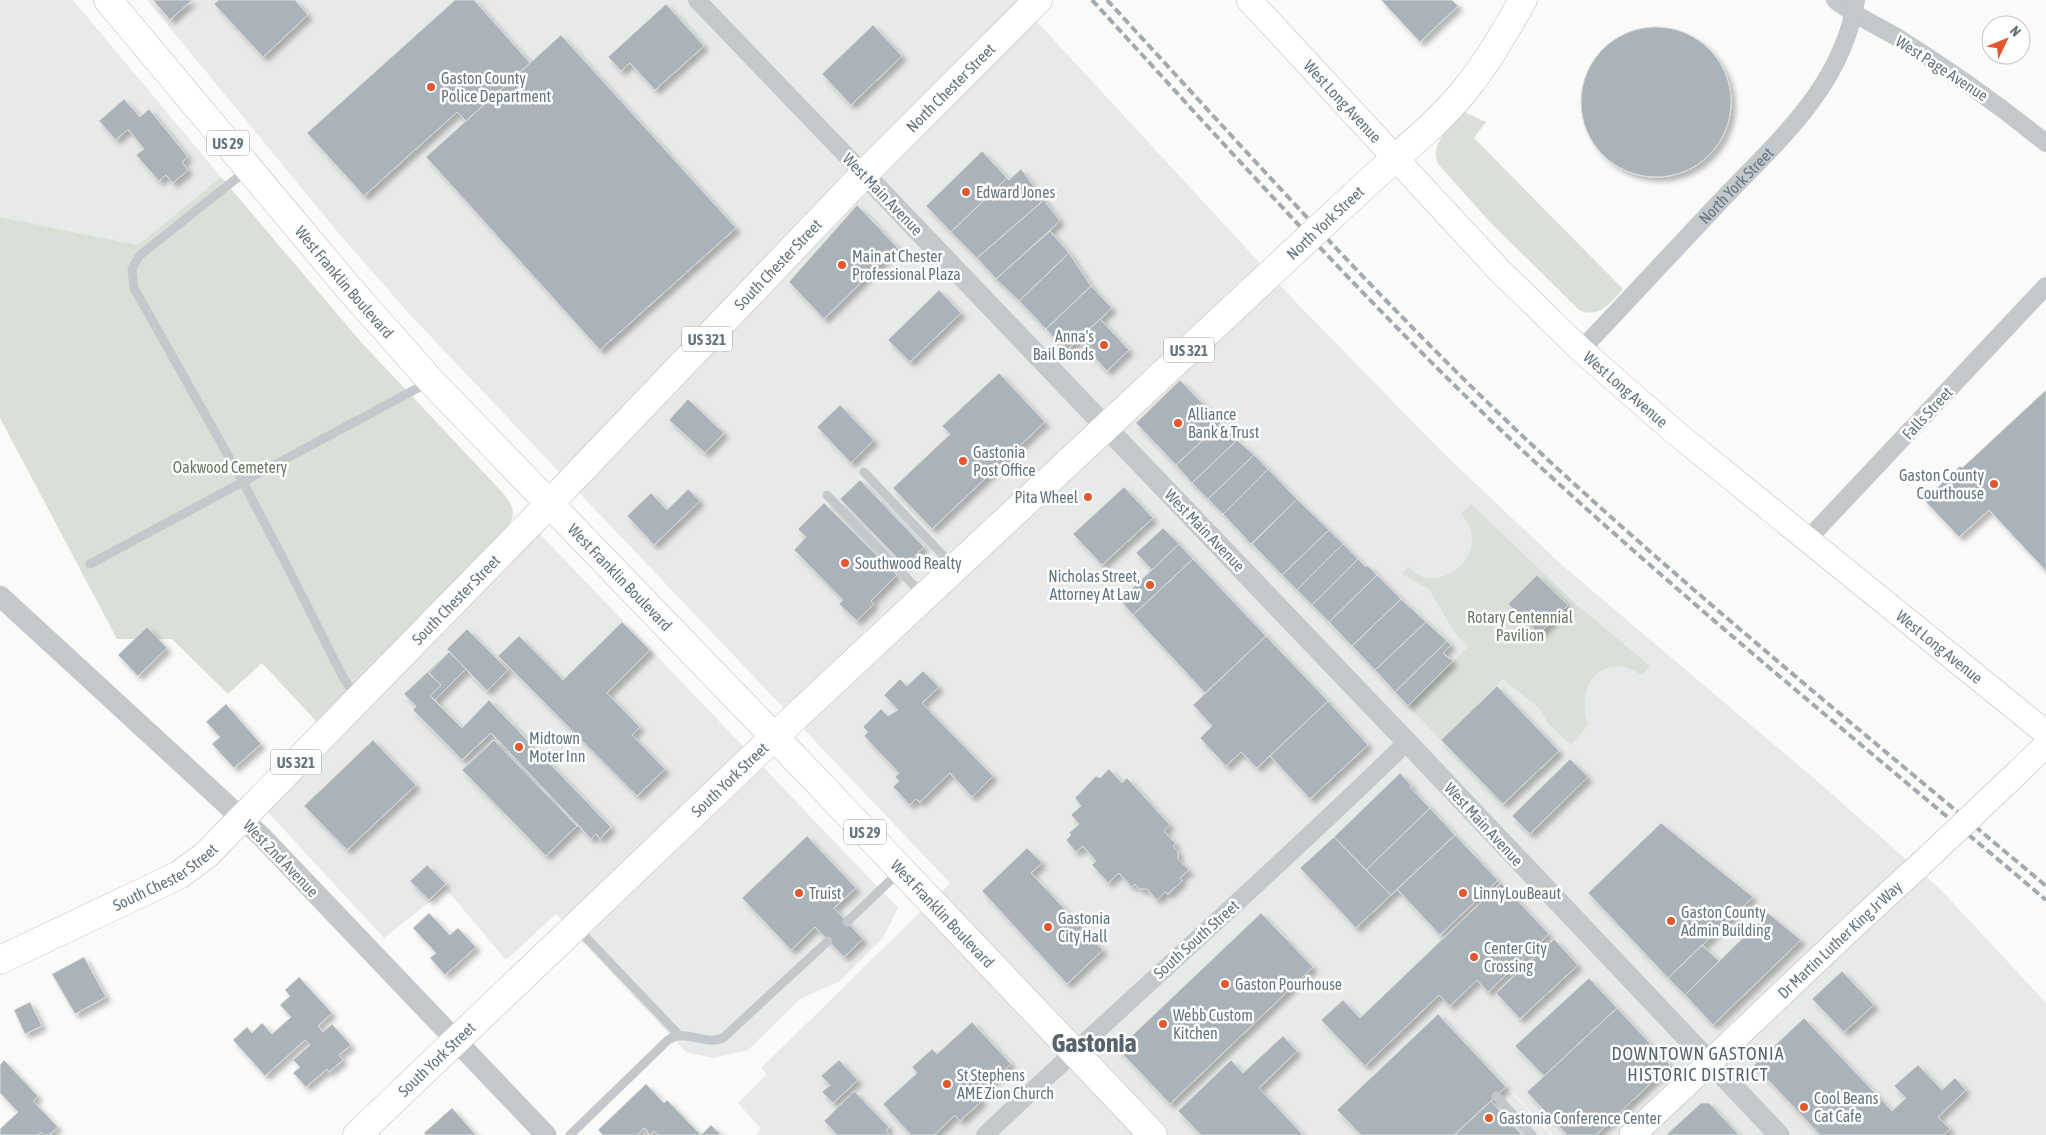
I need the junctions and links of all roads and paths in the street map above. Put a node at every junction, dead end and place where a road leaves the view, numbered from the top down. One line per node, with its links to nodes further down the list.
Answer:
1 (108, 0): 10 (main road, West Franklin Boulevard / US 29)
2 (697, 0): 11 (street, West Main Avenue)
3 (1249, 0): 9 (main road, West Long Avenue)
4 (1523, 0): 9 (main road, North York Street / US 321)
5 (1835, 0): 7 (street, West Page Avenue)
6 (1034, 4): 11 (main road, North Chester Street / US 321)
7 (1855, 7): 8 (street, West Page Avenue); 13 (street, North York Street)
8 (2046, 143)
9 (1395, 158): 13 (main road, West Long Avenue); 15 (main road, North York Street / US 321, bridge)
10 (249, 169): 14 (main road, West Franklin Boulevard / US 29); 17 (lane)
11 (864, 174): 15 (street, West Main Avenue); 19 (main road, South Chester Street / US 321)
12 (2046, 286): 20 (street, Falls Street)
13 (1581, 350): 20 (main road, West Long Avenue)
14 (431, 381): 17 (lane); 19 (main road, West Franklin Boulevard / US 29)
15 (1106, 427): 22 (main road, South York Street / US 321); 28 (street, West Main Avenue)
16 (864, 472): 22 (lane)
17 (243, 482): 21 (lane); 25 (lane)
18 (827, 495): 24 (lane)
19 (550, 504): 25 (main road, South Chester Street / US 321); 27 (main road, West Franklin Boulevard / US 29)
20 (1807, 540): 26 (main road, West Long Avenue)
21 (90, 564)
22 (955, 568): 24 (main road, South York Street / US 321)
23 (0, 596): 30 (street, West 2nd Avenue)
24 (924, 596): 27 (main road, South York Street / US 321)
25 (358, 698): 30 (main road, South Chester Street / US 321)
26 (2046, 733)
27 (774, 737): 31 (main road, West Franklin Boulevard / US 29); 33 (main road, South York Street / US 321)
28 (1407, 742): 38 (street, South South Street); 39 (street, West Main Avenue)
29 (2046, 745): 39 (main road, Dr Martin Luther King Jr Way, bridge)
30 (243, 818): 35 (main road, South Chester Street / US 321); 37 (street, West 2nd Avenue)
31 (901, 870): 32 (lane); 38 (main road, West Franklin Boulevard / US 29)
32 (847, 922)
33 (575, 926): 36 (lane); 37 (main road, South York Street / US 321)
34 (828, 941): 36 (lane)
35 (0, 960)
36 (679, 1035): 43 (lane)
37 (456, 1041): 41 (street, West 2nd Avenue); 42 (main road, South York Street / US 321)
38 (1075, 1052): 44 (street, South South Street); 45 (main road, West Franklin Boulevard / US 29)
39 (1710, 1063): 47 (main road, Dr Martin Luther King Jr Way); 48 (street, West Main Avenue)
40 (1496, 1096): 46 (lane)
41 (541, 1133)
42 (356, 1135)
43 (570, 1135)
44 (986, 1135)
45 (1153, 1135)
46 (1532, 1135)
47 (1632, 1135)
48 (1779, 1135)

